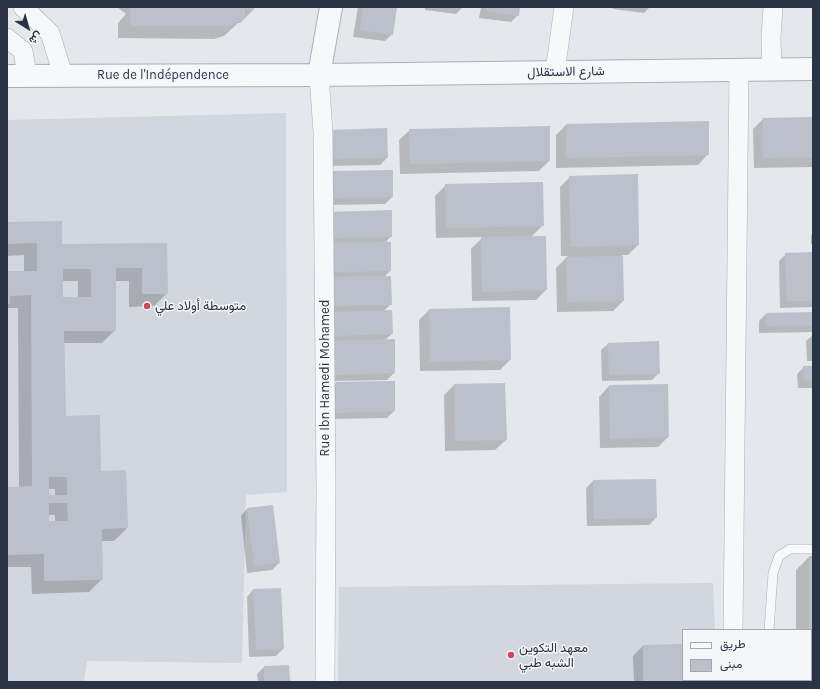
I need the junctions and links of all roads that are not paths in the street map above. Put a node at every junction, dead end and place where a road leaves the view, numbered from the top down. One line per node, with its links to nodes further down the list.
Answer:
1 (23, 7): 11 (street)
2 (331, 7): 12 (street)
3 (564, 7): 9 (street)
4 (773, 7): 8 (street)
5 (7, 38): 10 (street)
6 (813, 69): 8 (street, شارع الاستقلال)
7 (739, 70): 8 (street, شارع الاستقلال); 9 (street, شارع الاستقلال); 14 (street)
8 (772, 70)
9 (555, 72): 12 (street, شارع الاستقلال)
10 (17, 75): 11 (street, Rue de l'Indépendence)
11 (63, 75): 12 (street, Rue de l'Indépendence)
12 (319, 75): 16 (street, Rue Ibn Hamedi Mohamed)
13 (813, 550): 15 (lane)
14 (733, 629)
15 (769, 629)
16 (325, 682)

